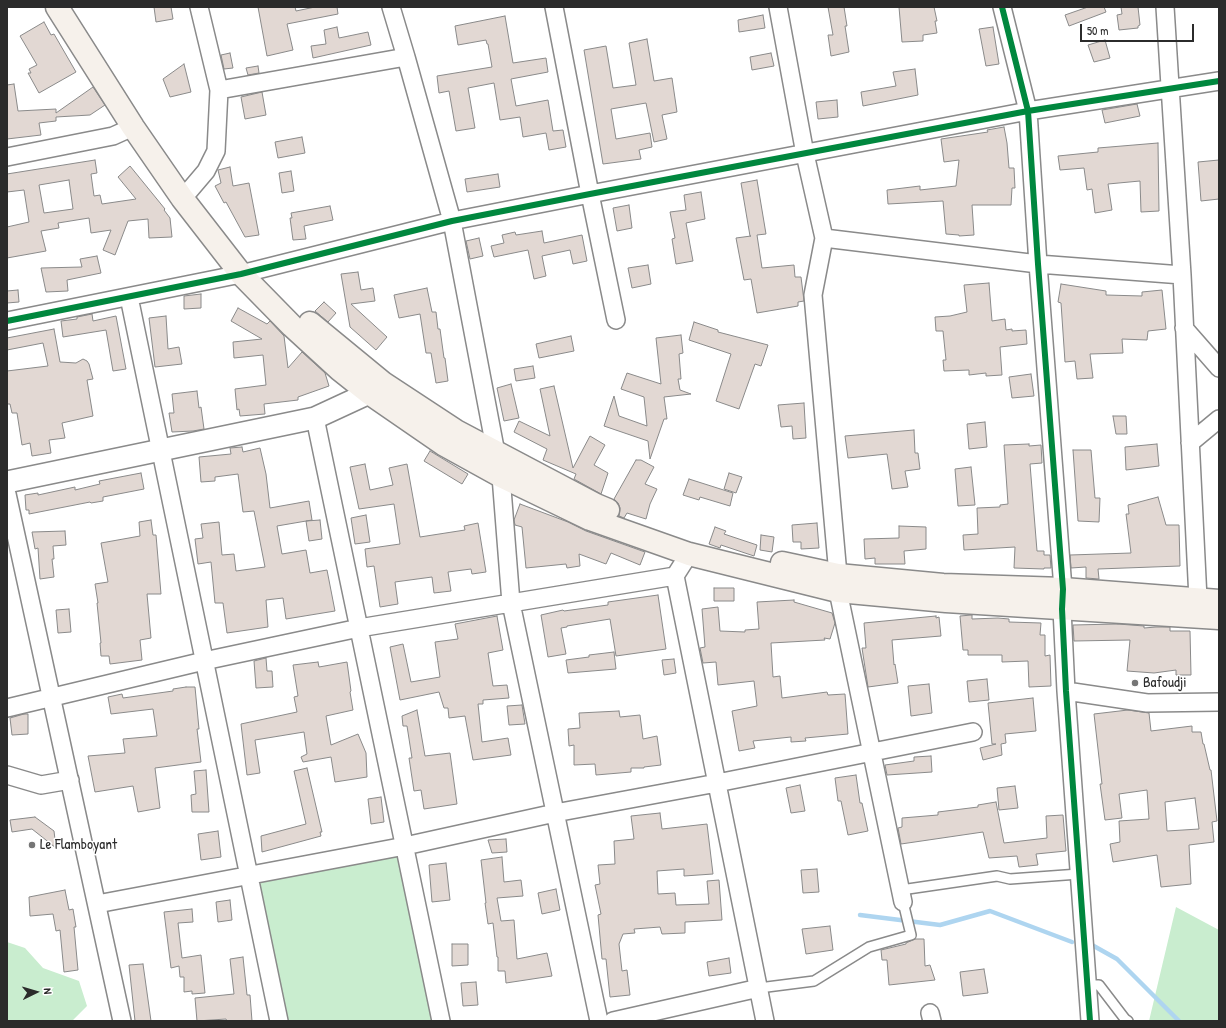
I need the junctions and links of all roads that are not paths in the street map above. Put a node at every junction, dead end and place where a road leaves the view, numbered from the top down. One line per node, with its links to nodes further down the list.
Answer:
1 (57, 7): 14 (main road)
2 (71, 7): 17 (main road)
3 (199, 7): 12 (street)
4 (391, 7): 9 (street)
5 (554, 7): 18 (street)
6 (778, 7): 15 (street)
7 (1002, 7): 13 (street)
8 (1165, 7): 11 (street)
9 (406, 57): 12 (street); 19 (street)
10 (1219, 81): 11 (street)
11 (1170, 88): 13 (street); 23 (street)
12 (219, 90): 17 (street)
13 (1028, 110): 15 (street); 21 (street)
14 (134, 127): 16 (street); 22 (main road)
15 (805, 154): 18 (street); 20 (street)
16 (7, 157)
17 (189, 191): 22 (main road)
18 (590, 194): 19 (street); 25 (street)
19 (452, 221): 22 (street); 34 (street)
20 (824, 238): 21 (street); 40 (street)
21 (1038, 264): 23 (street); 41 (street)
22 (248, 272): 24 (street); 29 (main road)
23 (1182, 275): 27 (street)
24 (129, 297): 26 (street); 33 (street)
25 (616, 320)
26 (7, 321)
27 (1184, 328): 28 (street); 32 (street)
28 (1219, 368)
29 (376, 388): 30 (street); 34 (main road); 35 (main road)
30 (315, 418): 33 (street); 45 (street)
31 (1219, 419): 32 (street)
32 (1190, 443): 42 (street)
33 (161, 450): 36 (street); 46 (street)
34 (496, 453): 40 (main road)
35 (501, 476): 38 (main road); 43 (street)
36 (7, 482)
37 (7, 494): 48 (street)
38 (689, 554): 39 (street); 40 (main road)
39 (675, 576): 43 (street); 55 (street)
40 (838, 583): 41 (main road); 52 (street)
41 (1063, 599): 42 (main road); 44 (main road); 47 (street)
42 (1209, 600)
43 (511, 603): 45 (street); 56 (street)
44 (1219, 618)
45 (359, 628): 46 (street); 57 (street)
46 (204, 661): 48 (street); 59 (street)
47 (1066, 691): 49 (street); 58 (street)
48 (52, 698): 50 (street); 54 (street)
49 (1219, 702)
50 (7, 708)
51 (973, 732): 52 (street)
52 (873, 752): 55 (street); 60 (street)
53 (7, 775): 54 (street)
54 (70, 780): 61 (street)
55 (717, 783): 56 (street); 63 (street)
56 (556, 813): 57 (street); 67 (street)
57 (405, 846): 59 (street); 66 (street)
58 (1079, 874): 60 (lane); 62 (street)
59 (249, 877): 61 (street); 65 (street)
60 (902, 896): 63 (lane)
61 (97, 904): 64 (street)
62 (1087, 985): 70 (street); 71 (lane)
63 (759, 988): 68 (street); 69 (street)
64 (122, 1021)
65 (279, 1021)
66 (442, 1021)
67 (599, 1021)
68 (613, 1021)
69 (765, 1021)
70 (1090, 1021)
71 (1128, 1021)

